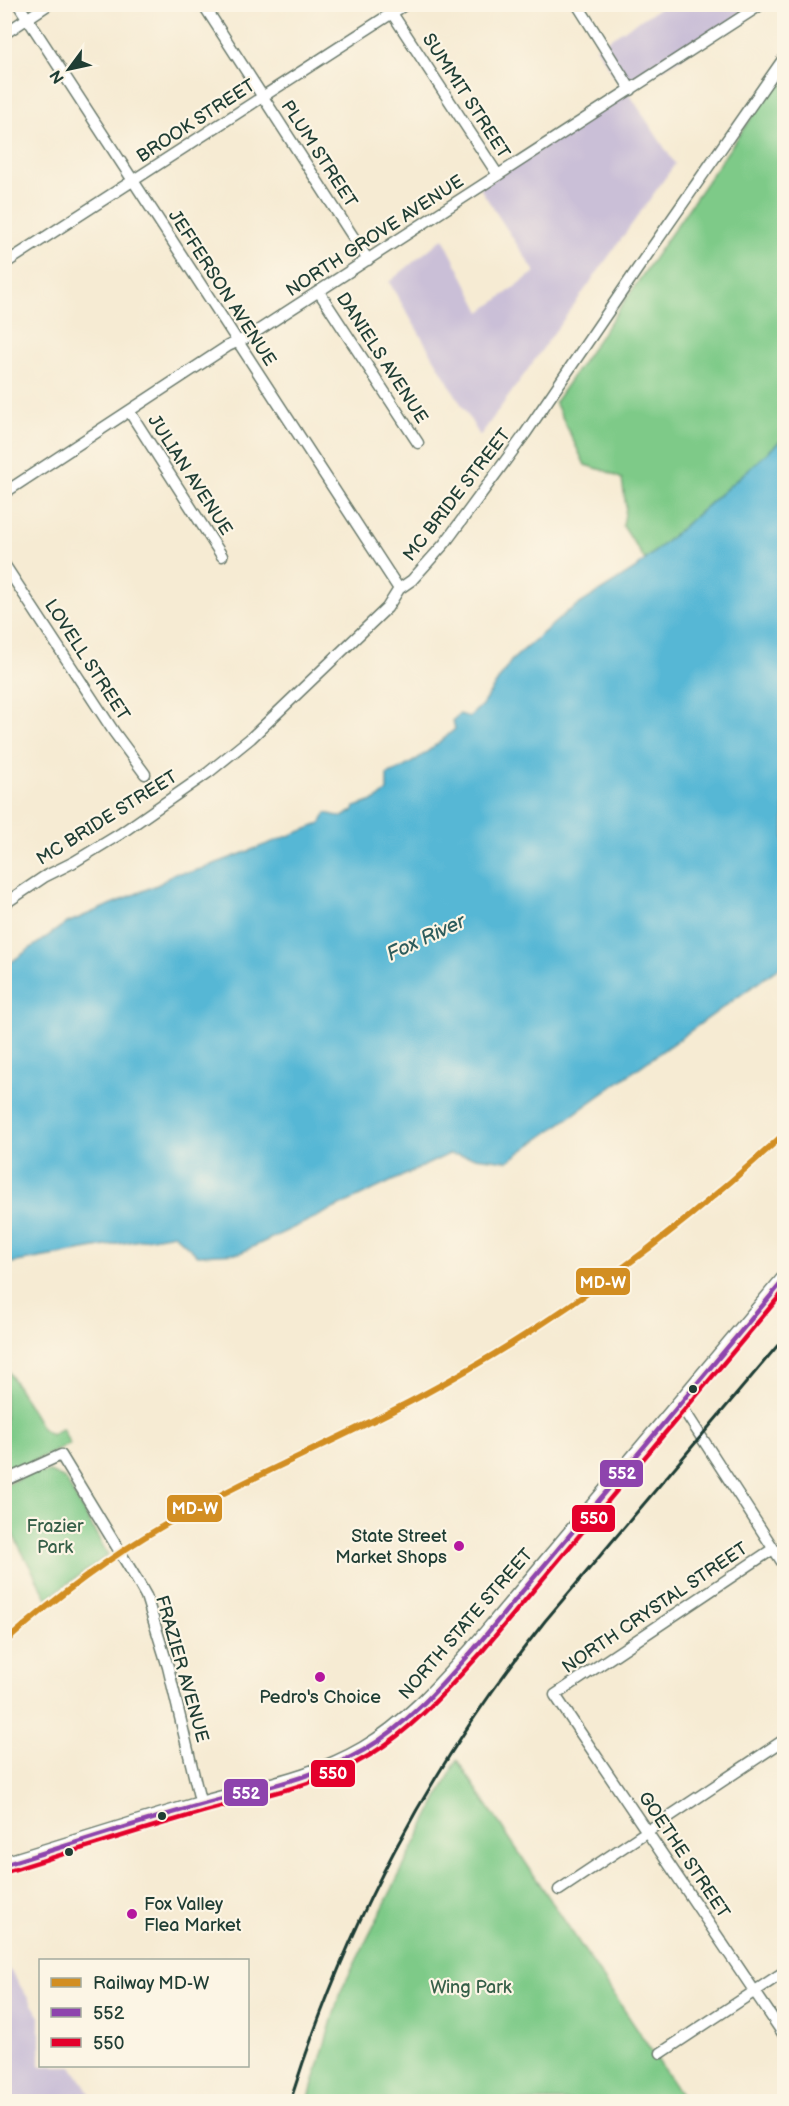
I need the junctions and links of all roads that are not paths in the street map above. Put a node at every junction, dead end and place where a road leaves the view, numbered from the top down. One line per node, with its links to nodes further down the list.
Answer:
1 (18, 4): 8 (street, JEFFERSON AVENUE)
2 (49, 4): 8 (street)
3 (203, 4): 12 (street, PLUM STREET)
4 (406, 4): 7 (street, BROOK STREET)
5 (577, 4): 11 (street)
6 (762, 4): 11 (street, NORTH GROVE AVENUE)
7 (389, 9): 12 (street, BROOK STREET); 13 (street, SUMMIT STREET)
8 (27, 19): 9 (street); 14 (street, JEFFERSON AVENUE)
9 (4, 34)
10 (784, 58): 24 (street, MC BRIDE STREET)
11 (631, 90): 13 (street, NORTH GROVE AVENUE)
12 (262, 97): 14 (street, BROOK STREET); 15 (street, PLUM STREET)
13 (498, 175): 15 (street, NORTH GROVE AVENUE)
14 (133, 182): 16 (street, BROOK STREET); 18 (street, JEFFERSON AVENUE)
15 (368, 260): 17 (street, NORTH GROVE AVENUE)
16 (4, 264)
17 (319, 292): 18 (street, NORTH GROVE AVENUE); 20 (street, DANIELS AVENUE)
18 (238, 341): 19 (street, NORTH GROVE AVENUE); 24 (street, JEFFERSON AVENUE)
19 (129, 411): 21 (street, NORTH GROVE AVENUE); 22 (street, JULIAN AVENUE)
20 (418, 443)
21 (4, 493)
22 (222, 556)
23 (4, 564): 25 (street, LOVELL STREET)
24 (399, 589): 26 (street, MC BRIDE STREET)
25 (145, 774)
26 (4, 904)
27 (784, 1280): 28 (main road, NORTH STATE STREET)
28 (680, 1404): 30 (street); 34 (main road, NORTH STATE STREET)
29 (4, 1481): 34 (street, FRAZIER AVENUE)
30 (773, 1549): 31 (street); 32 (street, NORTH CRYSTAL STREET)
31 (784, 1565)
32 (555, 1695): 35 (street, GOETHE STREET)
33 (784, 1740): 35 (street)
34 (201, 1805): 36 (main road, NORTH STATE STREET)
35 (647, 1829): 37 (street); 39 (street, GOETHE STREET)
36 (4, 1865)
37 (559, 1890)
38 (784, 1972): 39 (street)
39 (756, 1991): 40 (street, GOETHE STREET); 41 (street)
40 (784, 2035)
41 (661, 2053)

